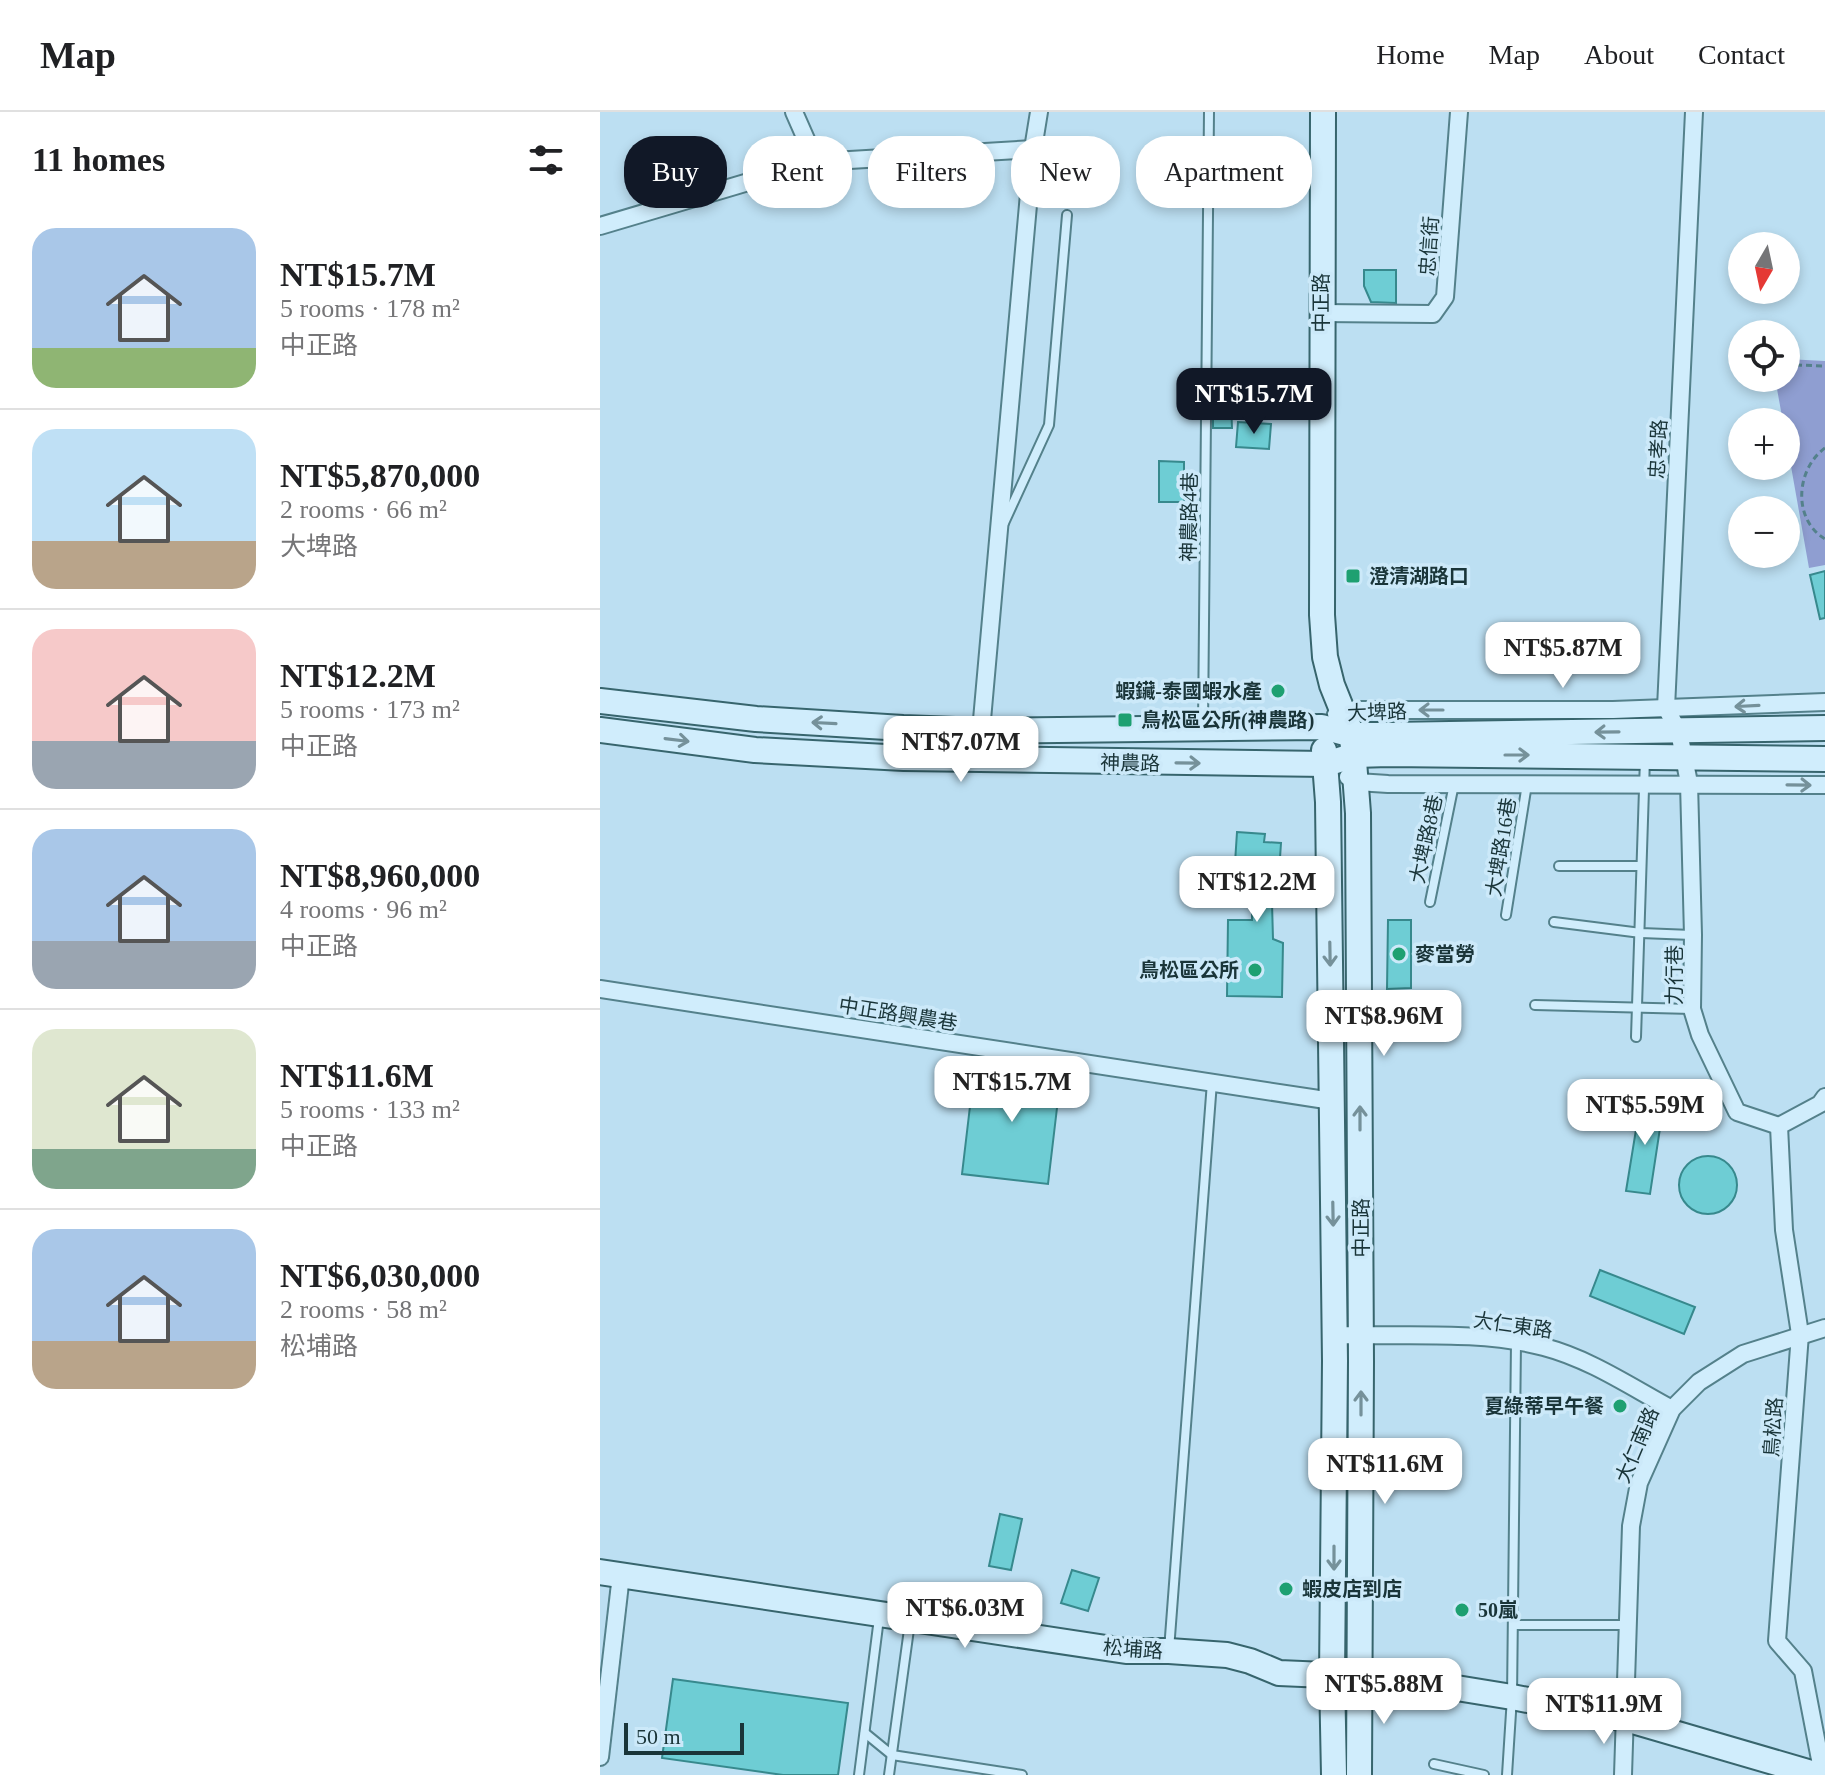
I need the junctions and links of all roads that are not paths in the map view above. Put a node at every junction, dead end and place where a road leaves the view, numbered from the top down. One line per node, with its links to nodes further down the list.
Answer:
1 (794, 112): 7 (street)
2 (1039, 112): 8 (street)
3 (1209, 112): 25 (lane, 神農路4巷)
4 (1323, 112): 15 (main road, 中正路)
5 (1459, 112): 15 (street, 忠信街)
6 (1694, 112): 20 (street, 忠孝路)
7 (805, 136)
8 (1035, 136)
9 (1011, 150): 10 (street)
10 (852, 160)
11 (743, 184): 14 (street)
12 (1028, 208): 16 (street)
13 (1067, 215): 16 (lane)
14 (600, 226)
15 (1321, 313): 17 (main road, 中正路)
16 (999, 535): 26 (street)
17 (1332, 685): 21 (main road, 中正路); 22 (main road, 中正路)
18 (600, 701): 26 (main road, 神農路, one-way to 18)
19 (1825, 702): 20 (street, 大埤路, one-way to 20)
20 (1666, 708): 21 (street, 大埤路, one-way to 21); 27 (street); 28 (lane)
21 (1342, 710): 22 (street, 大埤路); 29 (main road, 中正路)
22 (1322, 727): 25 (main road, 神農路); 29 (main road, 大埤路); 33 (main road, 中正路)
23 (1825, 728): 27 (main road, 大埤路)
24 (600, 730): 32 (main road, 神農路, one-way to 32)
25 (1203, 730): 26 (main road, 神農路)
26 (981, 731): 32 (street)
27 (1679, 732): 28 (main road, 大埤路); 30 (street)
28 (1646, 744): 29 (main road, 大埤路); 30 (main road, 大埤路); 38 (lane)
29 (1354, 745): 33 (main road, 大埤路); 34 (main road, 中正路)
30 (1686, 757): 31 (main road, 大埤路); 37 (street)
31 (1825, 759)
32 (981, 761): 33 (main road, 神農路, one-way to 33)
33 (1326, 764): 34 (street); 54 (main road, 中正路, one-way to 54)
34 (1357, 782): 35 (street); 59 (main road, 中正路, one-way to 34)
35 (1454, 783): 36 (street); 42 (lane, 大埤路8巷)
36 (1527, 783): 38 (street); 43 (lane, 大埤路16巷)
37 (1689, 783): 38 (street); 39 (street, one-way to 39); 46 (street, 力行巷)
38 (1644, 784): 41 (lane)
39 (1825, 785)
40 (1559, 866): 41 (lane)
41 (1640, 866): 45 (lane)
42 (1430, 902)
43 (1506, 915)
44 (1554, 922): 45 (lane)
45 (1641, 933): 46 (lane); 49 (lane)
46 (1693, 935): 50 (street, 力行巷)
47 (600, 989): 52 (street, 中正路興農巷)
48 (1535, 1005): 49 (lane)
49 (1637, 1008): 50 (lane); 51 (lane)
50 (1692, 1009): 55 (street, 力行巷)
51 (1636, 1037)
52 (1212, 1082): 54 (street, 中正路興農巷); 67 (lane)
53 (1825, 1097): 55 (street)
54 (1332, 1101): 58 (main road, 中正路, one-way to 58)
55 (1779, 1126): 57 (street, 鳥松路)
56 (1825, 1328): 57 (street, 大仁南路)
57 (1800, 1334): 61 (street, 大仁南路); 84 (street, 鳥松路)
58 (1334, 1335): 59 (street, 大仁東路); 68 (main road, 中正路, one-way to 68)
59 (1361, 1336): 60 (street, 大仁東路); 69 (main road, 中正路, one-way to 59)
60 (1516, 1342): 61 (street, 大仁東路); 65 (lane)
61 (1672, 1409): 66 (street, 大仁南路)
62 (610, 1574): 63 (main road, 松埔路); 74 (street)
63 (880, 1613): 64 (main road, 松埔路); 72 (lane)
64 (911, 1617): 67 (main road, 松埔路); 73 (lane)
65 (1513, 1625): 66 (lane); 70 (lane)
66 (1628, 1625): 71 (street, 大仁南路)
67 (1169, 1651): 68 (main road, 松埔路)
68 (1332, 1676): 69 (main road, 松埔路); 79 (main road, 中正路)
69 (1360, 1677): 70 (main road, 松埔路); 80 (main road, 中正路)
70 (1512, 1697): 71 (main road, 松埔路); 82 (lane)
71 (1626, 1719): 83 (street, 大仁南路); 84 (main road, 松埔路)
72 (865, 1733): 73 (lane); 76 (lane)
73 (892, 1755): 77 (lane); 78 (lane)
74 (600, 1757)
75 (1434, 1764): 81 (lane)
76 (859, 1775)
77 (889, 1775)
78 (1022, 1775)
79 (1334, 1775)
80 (1359, 1775)
81 (1484, 1775)
82 (1507, 1775)
83 (1623, 1775)
84 (1821, 1775)

